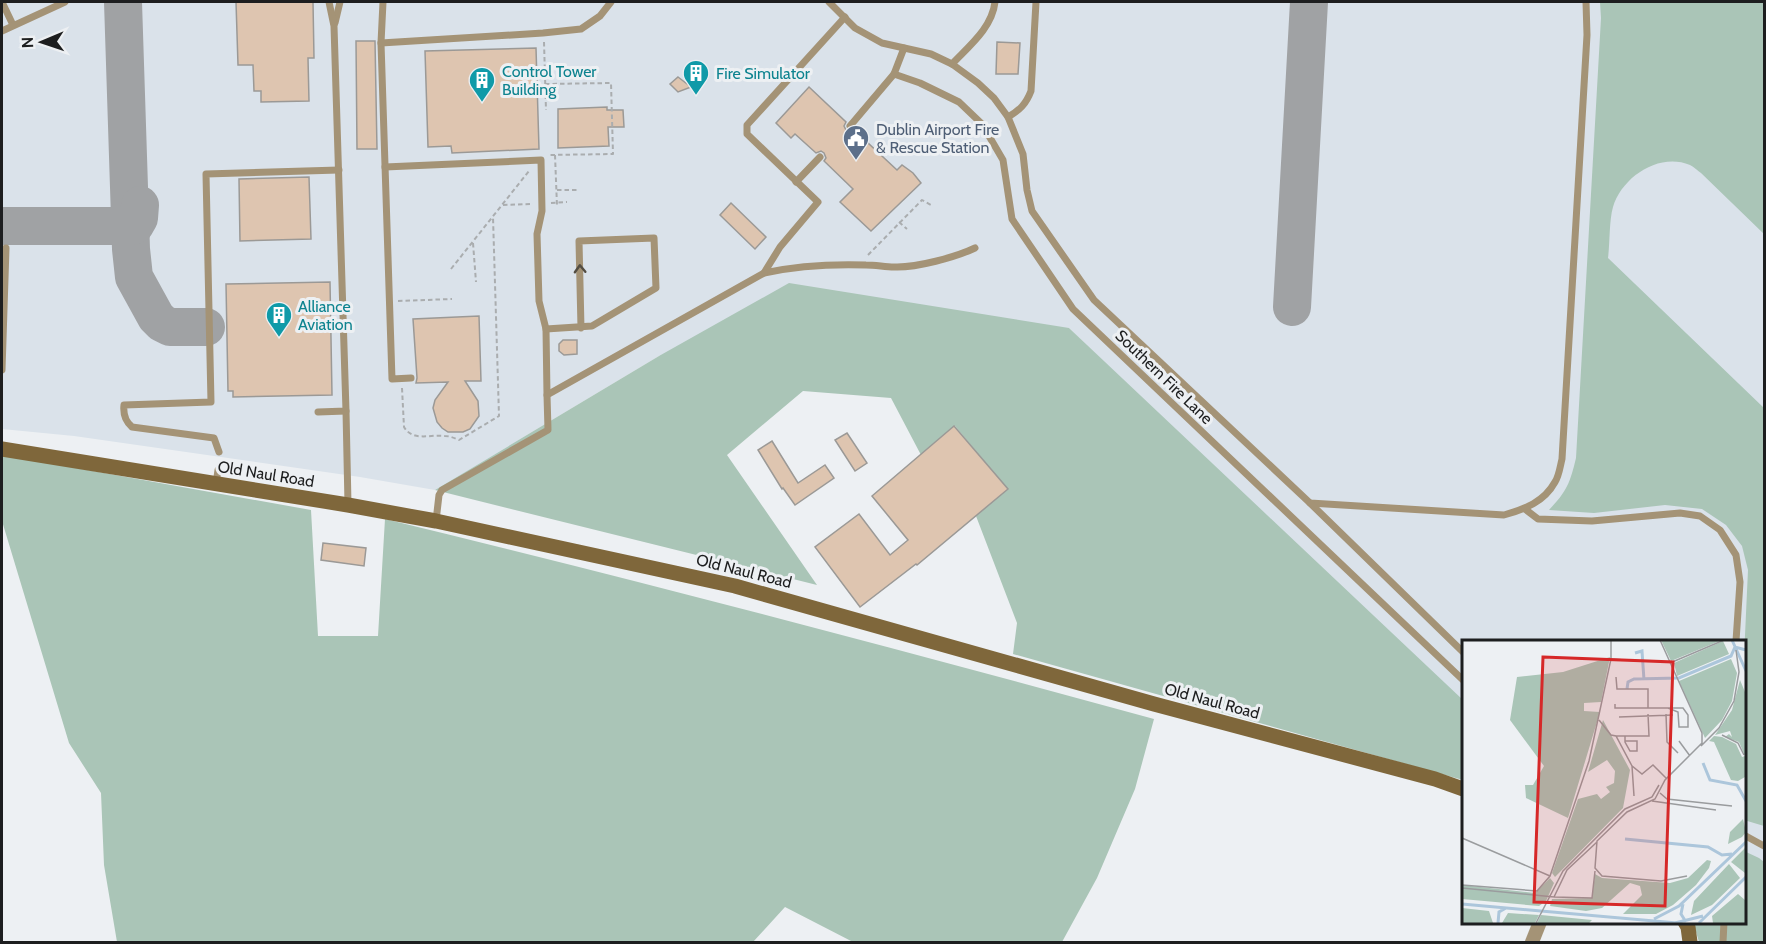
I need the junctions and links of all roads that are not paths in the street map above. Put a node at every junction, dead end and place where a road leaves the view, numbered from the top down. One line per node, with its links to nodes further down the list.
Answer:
1 (2, 2): 12 (lane)
2 (65, 2): 12 (lane)
3 (329, 2): 13 (lane)
4 (340, 2): 13 (lane)
5 (383, 2): 15 (lane)
6 (611, 2): 15 (lane)
7 (829, 2): 11 (lane)
8 (995, 2): 17 (lane)
9 (1036, 2): 19 (lane)
10 (1586, 2): 39 (lane)
11 (845, 17): 16 (lane); 24 (lane)
12 (13, 25): 14 (lane)
13 (334, 26): 23 (lane)
14 (2, 31)
15 (381, 43): 22 (lane)
16 (904, 48): 17 (lane); 18 (lane)
17 (952, 64): 19 (lane)
18 (894, 74): 20 (lane); 43 (lane, Southern Fire Lane)
19 (1008, 117): 37 (lane)
20 (850, 126)
21 (820, 157): 24 (lane)
22 (385, 167): 28 (lane); 31 (lane)
23 (339, 170): 33 (lane); 36 (lane)
24 (796, 182): 27 (lane)
25 (6, 248): 30 (lane)
26 (975, 248): 27 (lane)
27 (764, 273): 32 (lane)
28 (546, 328): 29 (lane); 32 (lane)
29 (581, 328): 29 (lane, one-way to 29)
30 (2, 370)
31 (411, 378)
32 (547, 395): 40 (lane)
33 (346, 411): 34 (lane); 38 (lane)
34 (318, 412)
35 (2, 449): 38 (main road, Old Naul Road)
36 (219, 452)
37 (1310, 503): 39 (lane); 42 (lane)
38 (348, 505): 40 (main road, Old Naul Road)
39 (1525, 509): 41 (lane)
40 (436, 521): 44 (main road, Old Naul Road)
41 (1736, 640)
42 (1462, 651)
43 (1462, 679)
44 (1462, 789)
45 (1745, 836): 46 (lane)
46 (1764, 846)
47 (1539, 923): 50 (street)
48 (1685, 923): 51 (main road)
49 (1725, 923): 52 (lane)
50 (1532, 942)
51 (1690, 942)
52 (1723, 942)

